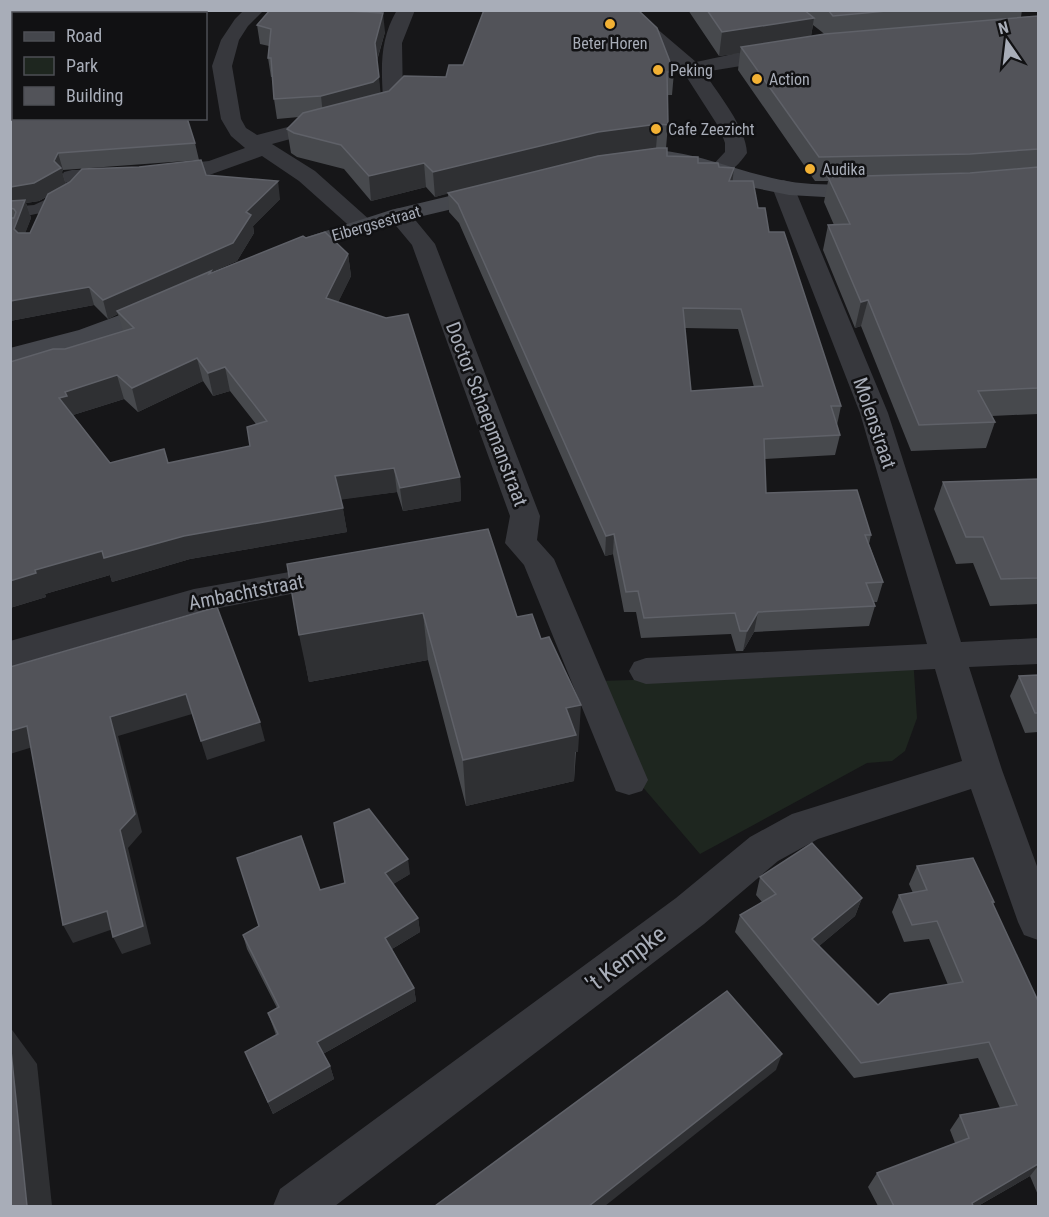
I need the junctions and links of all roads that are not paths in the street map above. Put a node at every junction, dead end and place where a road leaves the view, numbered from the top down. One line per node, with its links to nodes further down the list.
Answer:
1 (255, 10): 6 (street)
2 (406, 10): 7 (street)
3 (624, 10): 5 (street)
4 (804, 52): 5 (street)
5 (692, 69): 9 (street)
6 (215, 79): 7 (street)
7 (257, 146): 10 (street); 17 (street)
8 (632, 159): 9 (main road)
9 (721, 168): 12 (main road)
10 (78, 177): 14 (lane)
11 (515, 187): 16 (main road, Eibergsestraat)
12 (783, 187): 13 (main road); 27 (street, Molenstraat)
13 (887, 190)
14 (44, 209): 15 (lane); 18 (lane)
15 (10, 212)
16 (399, 215): 17 (main road, Eibergsestraat); 22 (street, Doctor Schaepmanstraat)
17 (363, 226): 19 (main road, Eibergsestraat)
18 (37, 227)
19 (268, 258)
20 (179, 300): 21 (main road)
21 (10, 356)
22 (521, 543): 23 (street); 30 (street)
23 (487, 549)
24 (362, 570): 26 (street, Ambachtstraat)
25 (1038, 651): 27 (street)
26 (10, 654)
27 (948, 654): 28 (street); 29 (street, Molenstraat)
28 (646, 671)
29 (983, 770): 31 (street, Molenstraat); 32 (street, 't Kempke)
30 (629, 780)
31 (1038, 922)
32 (297, 1206)

